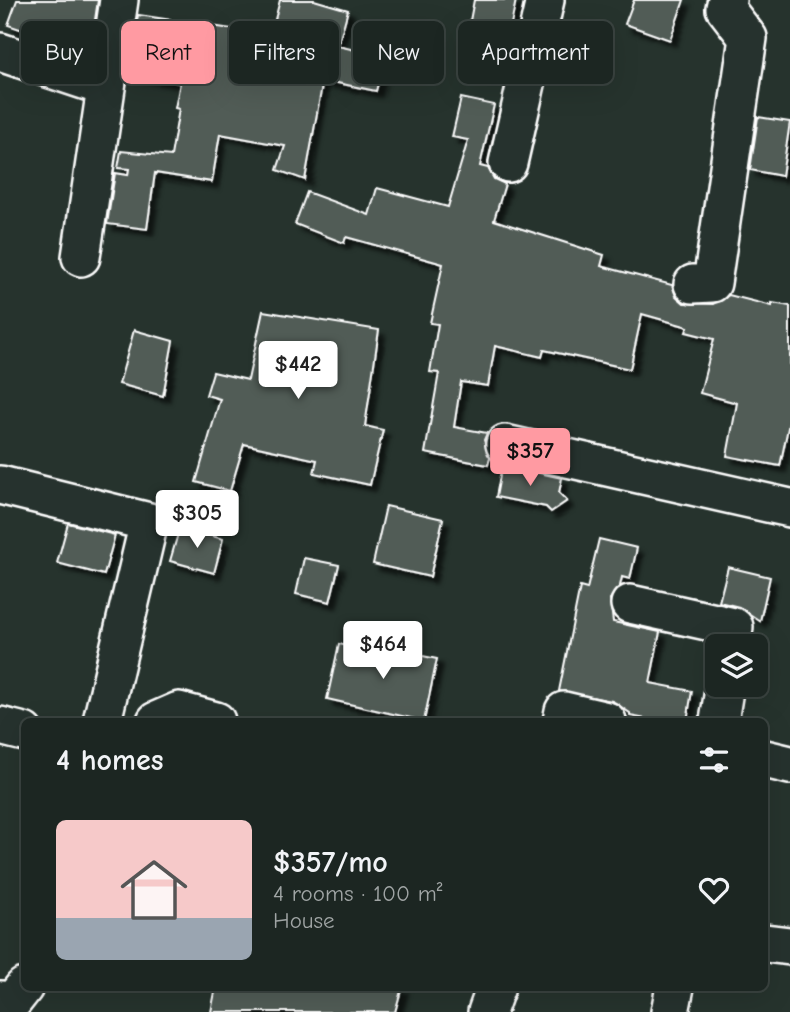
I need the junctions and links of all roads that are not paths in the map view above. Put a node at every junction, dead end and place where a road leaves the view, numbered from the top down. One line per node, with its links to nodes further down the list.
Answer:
1 (119, 0): 5 (street)
2 (545, 0): 6 (street)
3 (727, 0): 8 (street)
4 (0, 52): 5 (street)
5 (105, 87): 7 (street)
6 (508, 163)
7 (81, 257)
8 (693, 284)
9 (505, 444): 11 (street)
10 (0, 485): 15 (street)
11 (790, 508)
12 (630, 604): 13 (street)
13 (733, 634)
14 (723, 697): 20 (street)
15 (103, 718)
16 (163, 718): 17 (street)
17 (205, 718)
18 (563, 718): 19 (street)
19 (594, 718)
20 (719, 718)
21 (0, 726): 22 (street)
22 (21, 731)
23 (768, 760): 24 (street)
24 (790, 765)
25 (768, 943): 26 (street)
26 (790, 946)
27 (21, 991): 30 (street)
28 (494, 991): 31 (street)
29 (674, 991): 32 (street)
30 (0, 1000)
31 (487, 1012)
32 (670, 1012)

